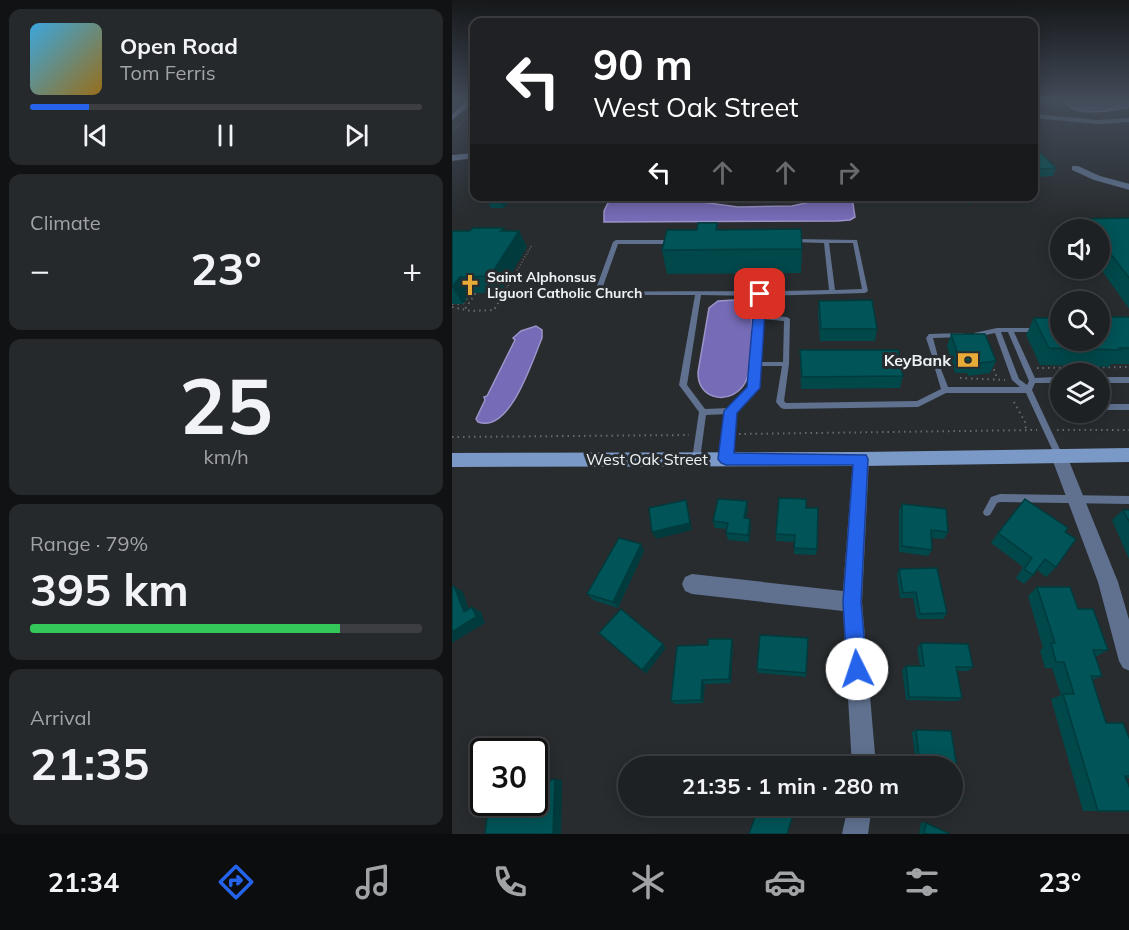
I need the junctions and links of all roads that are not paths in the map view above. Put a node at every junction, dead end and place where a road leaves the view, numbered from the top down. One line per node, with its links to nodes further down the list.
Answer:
1 (452, 156): 2 (street)
2 (470, 156)
3 (1075, 168): 4 (street)
4 (1130, 187)
5 (791, 241): 6 (lane)
6 (826, 241): 8 (lane); 8 (lane)
7 (685, 242): 9 (lane)
8 (832, 292): 10 (lane)
9 (698, 293): 10 (lane); 28 (lane)
10 (760, 294): 11 (lane)
11 (759, 317): 16 (lane); 17 (lane)
12 (997, 330): 13 (lane); 15 (lane); 24 (lane)
13 (1010, 330): 14 (lane); 22 (lane)
14 (1050, 330)
15 (935, 357)
16 (755, 363): 17 (lane); 27 (lane)
17 (786, 364): 23 (lane)
18 (938, 369): 23 (lane)
19 (1050, 380): 22 (lane)
20 (1110, 380): 21 (lane)
21 (1130, 380)
22 (1033, 381): 24 (lane)
23 (944, 390): 24 (lane)
24 (1028, 390): 30 (lane)
25 (1110, 407): 26 (lane)
26 (1130, 407)
27 (731, 411): 28 (lane); 32 (lane)
28 (702, 412): 31 (lane)
29 (1130, 455): 30 (main road, West Oak Street)
30 (1059, 456): 33 (main road, West Oak Street); 35 (street)
31 (696, 459): 32 (main road, West Oak Street); 34 (main road, West Oak Street)
32 (726, 459): 33 (main road, West Oak Street)
33 (861, 459): 39 (street)
34 (452, 460)
35 (1076, 500): 36 (lane); 37 (lane); 40 (street)
36 (1130, 500)
37 (987, 512)
38 (692, 584): 39 (street)
39 (852, 602): 41 (street)
40 (1130, 662)
41 (863, 756)
42 (858, 816): 43 (street)
43 (855, 834)

